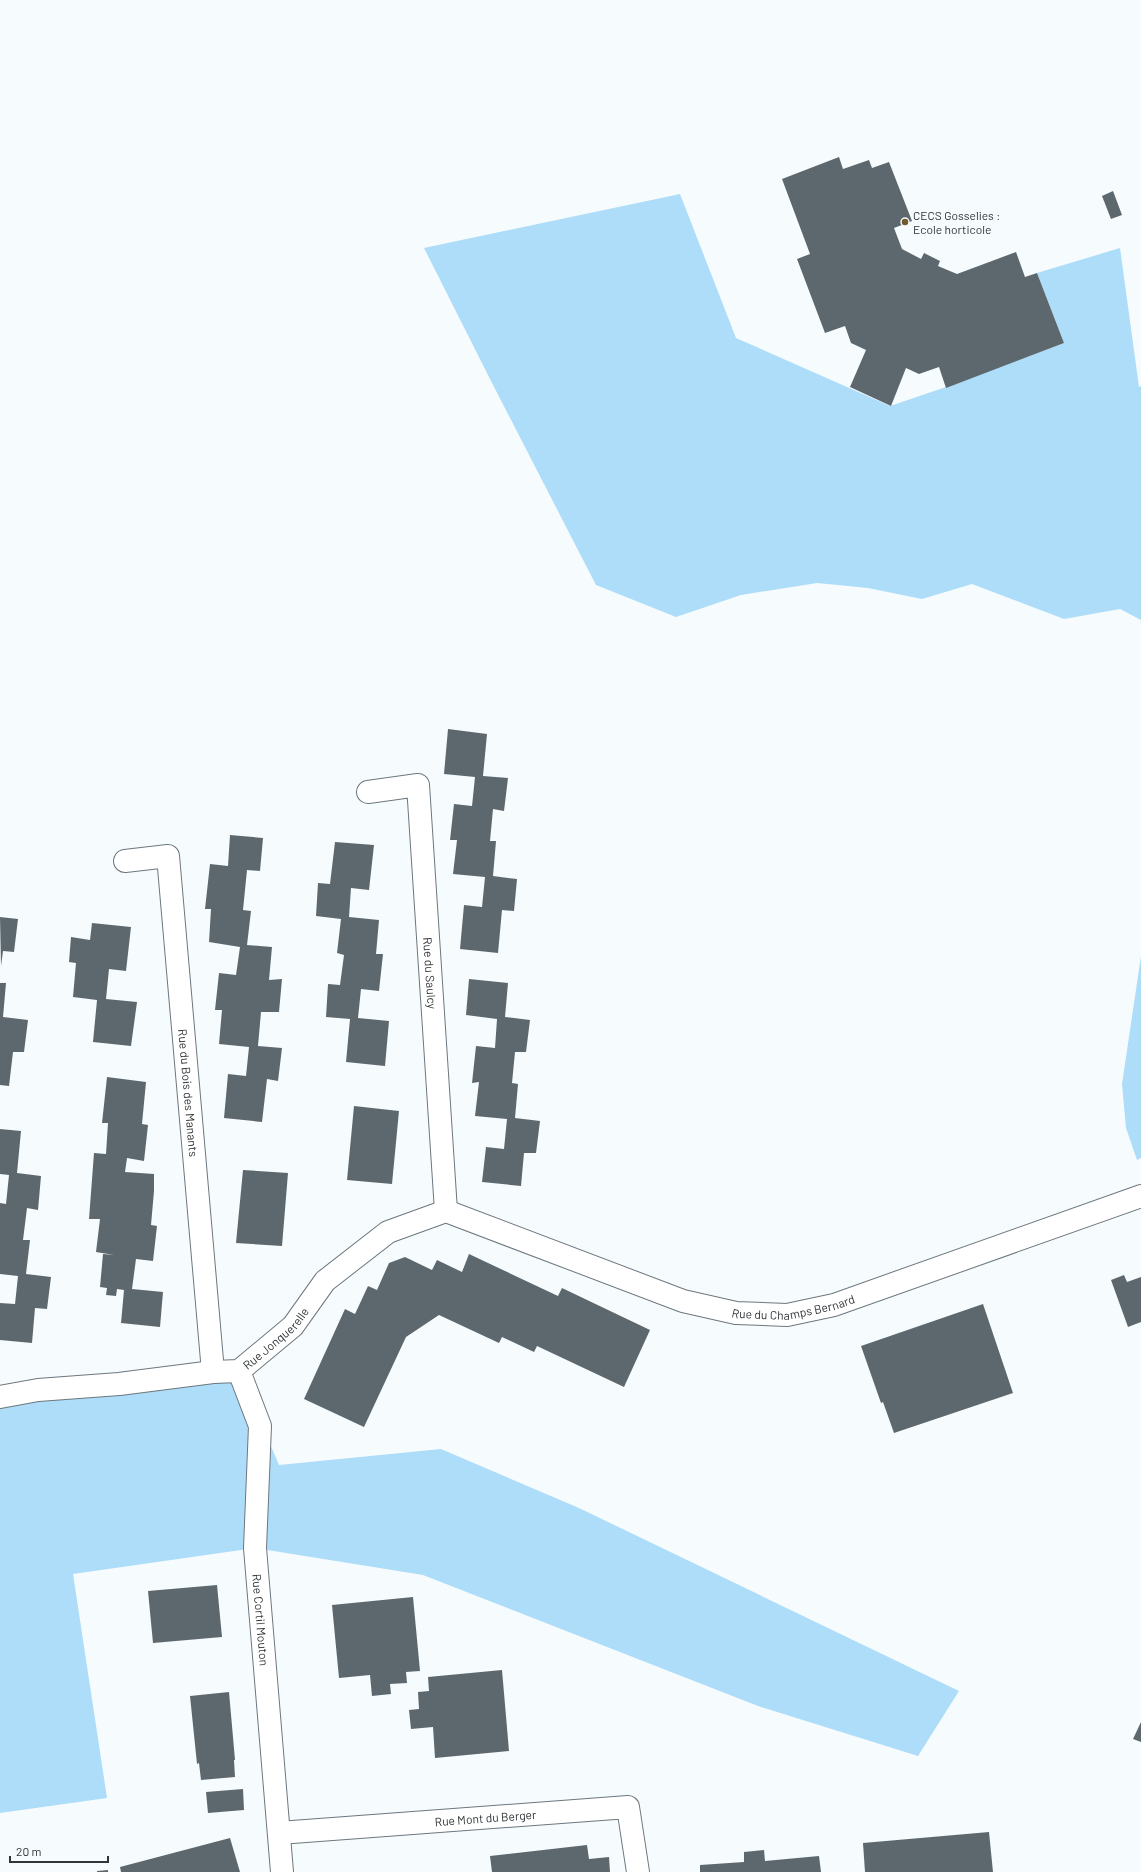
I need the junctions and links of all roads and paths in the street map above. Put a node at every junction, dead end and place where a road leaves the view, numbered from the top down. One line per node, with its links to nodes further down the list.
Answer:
1 (368, 792): 4 (street, Rue du Saulcy)
2 (125, 862): 6 (street, Rue du Bois des Manants)
3 (1141, 1196): 4 (street, Rue du Champs Bernard)
4 (446, 1211): 5 (street, Rue Jonquerelle)
5 (239, 1371): 6 (street, Rue Jonquerelle); 8 (street, Rue Cortil Mouton)
6 (213, 1372): 7 (street, Rue Jonquerelle)
7 (0, 1397)
8 (278, 1833): 9 (street, Rue Cortil Mouton); 10 (street, Rue Mont du Berger)
9 (282, 1872)
10 (638, 1872)

